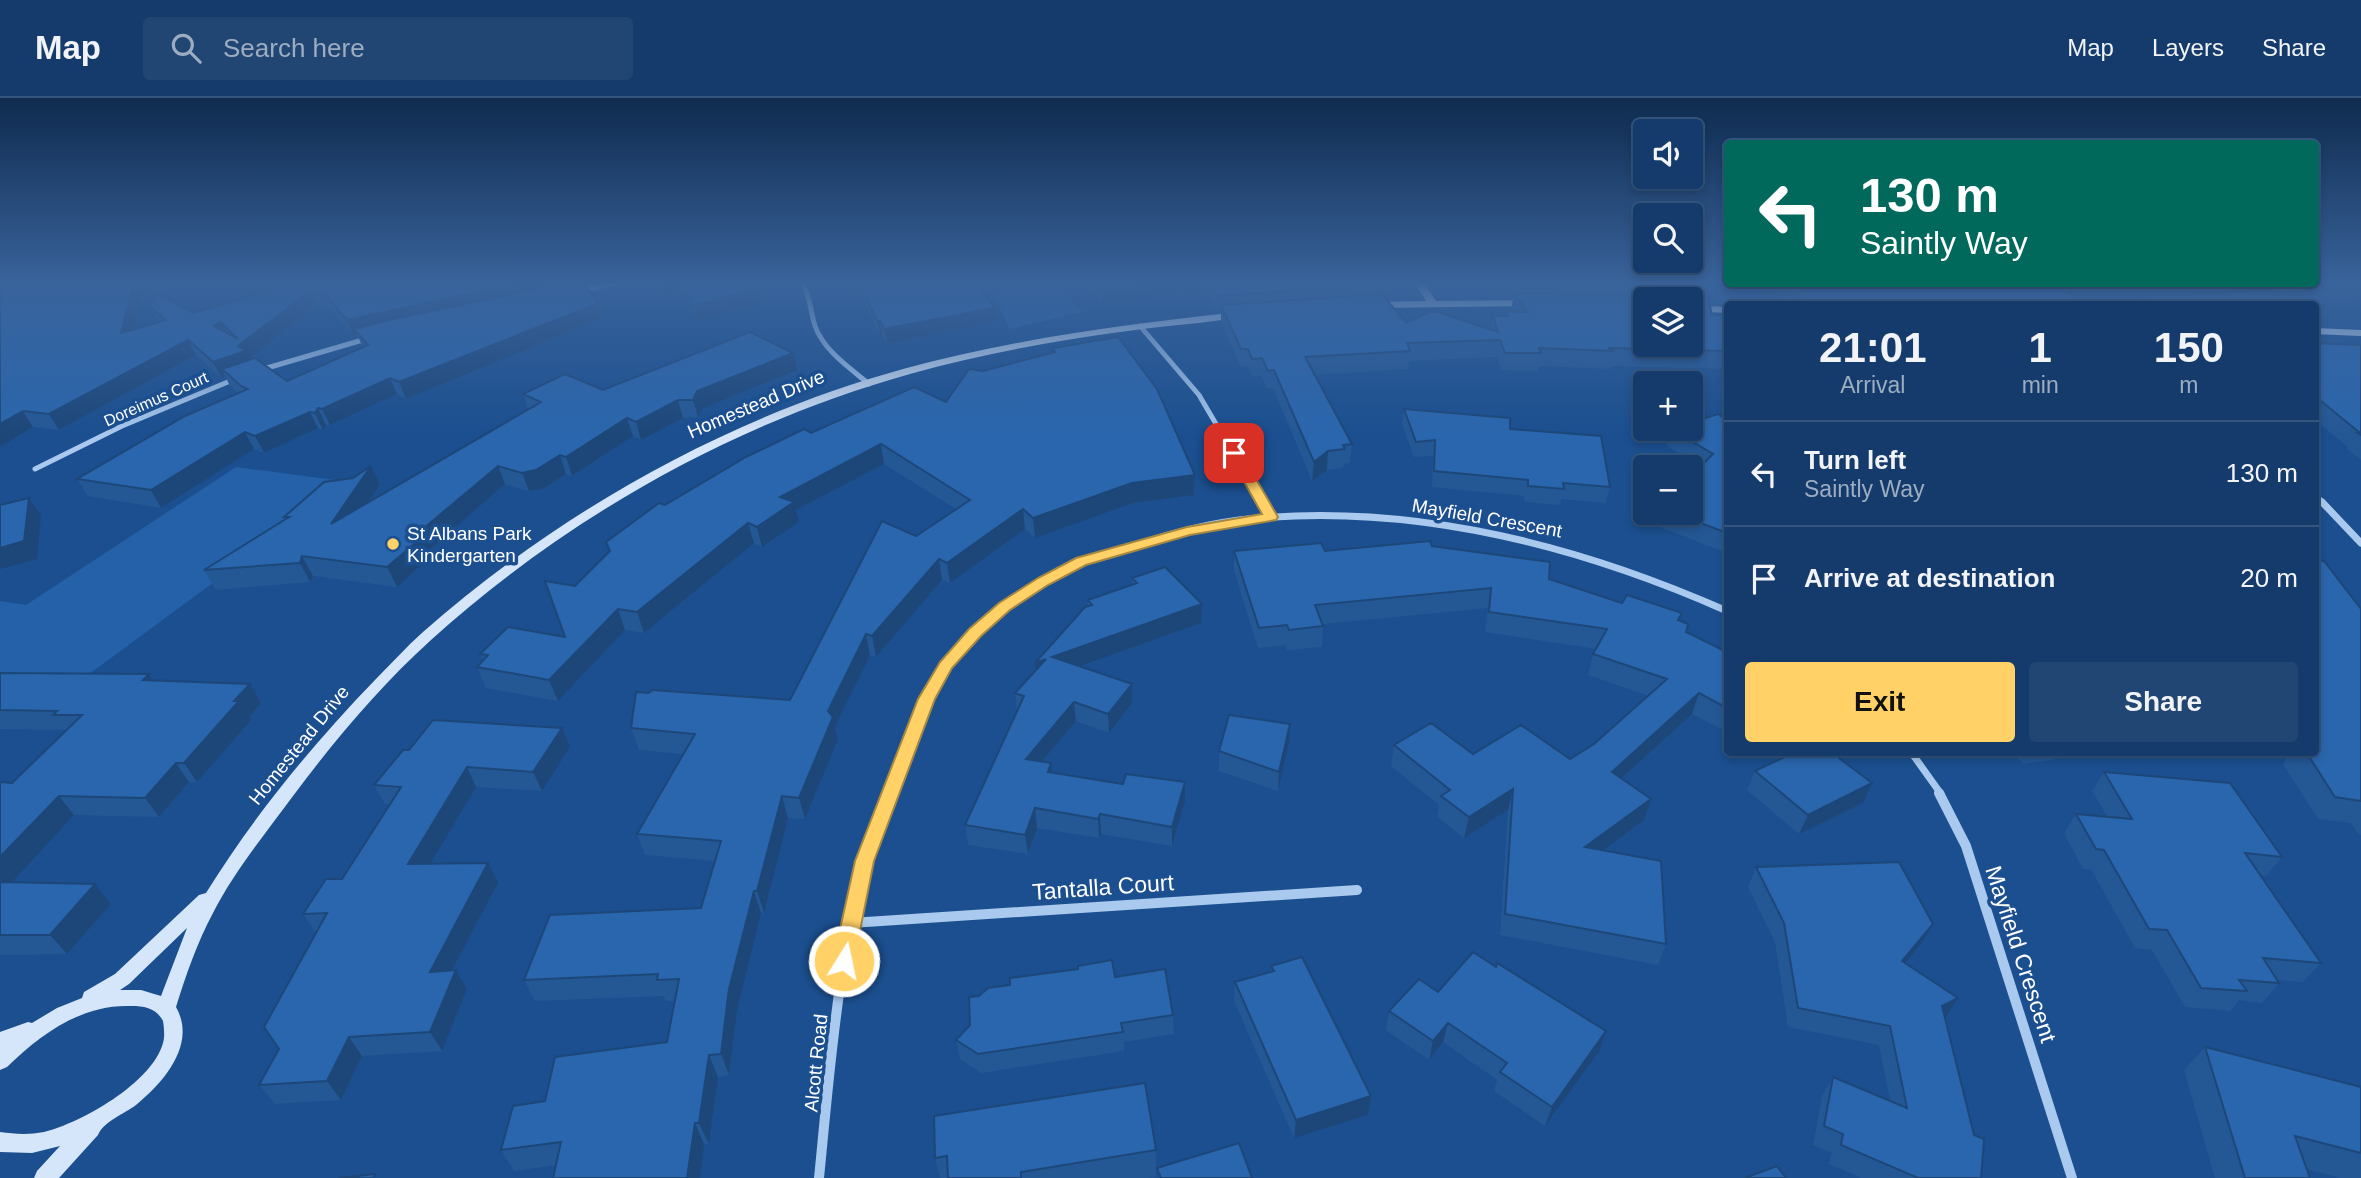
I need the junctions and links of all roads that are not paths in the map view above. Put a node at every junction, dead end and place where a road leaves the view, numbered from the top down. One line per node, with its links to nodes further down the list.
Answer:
1 (819, 333): 7 (street)
2 (1090, 333): 7 (street, Homestead Drive)
3 (1146, 333): 10 (street)
4 (372, 337): 5 (street)
5 (258, 370)
6 (246, 375): 8 (street, Doreimus Court)
7 (869, 384): 14 (street, Homestead Drive)
8 (35, 469)
9 (2319, 498): 11 (street)
10 (1271, 517): 12 (street, Mayfield Crescent); 16 (street, Alcott Road)
11 (2361, 543)
12 (1724, 610)
13 (1914, 756): 26 (street, Mayfield Crescent)
14 (219, 886): 17 (street, Homestead Drive); 18 (street, Homestead Drive)
15 (1357, 890): 16 (street, Tantalla Court)
16 (851, 923): 25 (street, Alcott Road)
17 (166, 1008): 18 (street); 22 (street)
18 (75, 1009): 19 (street)
19 (45, 1024): 20 (street); 21 (street)
20 (0, 1040)
21 (0, 1061)
22 (96, 1122): 23 (street); 24 (street)
23 (0, 1142)
24 (45, 1178)
25 (819, 1178)
26 (2072, 1178)

